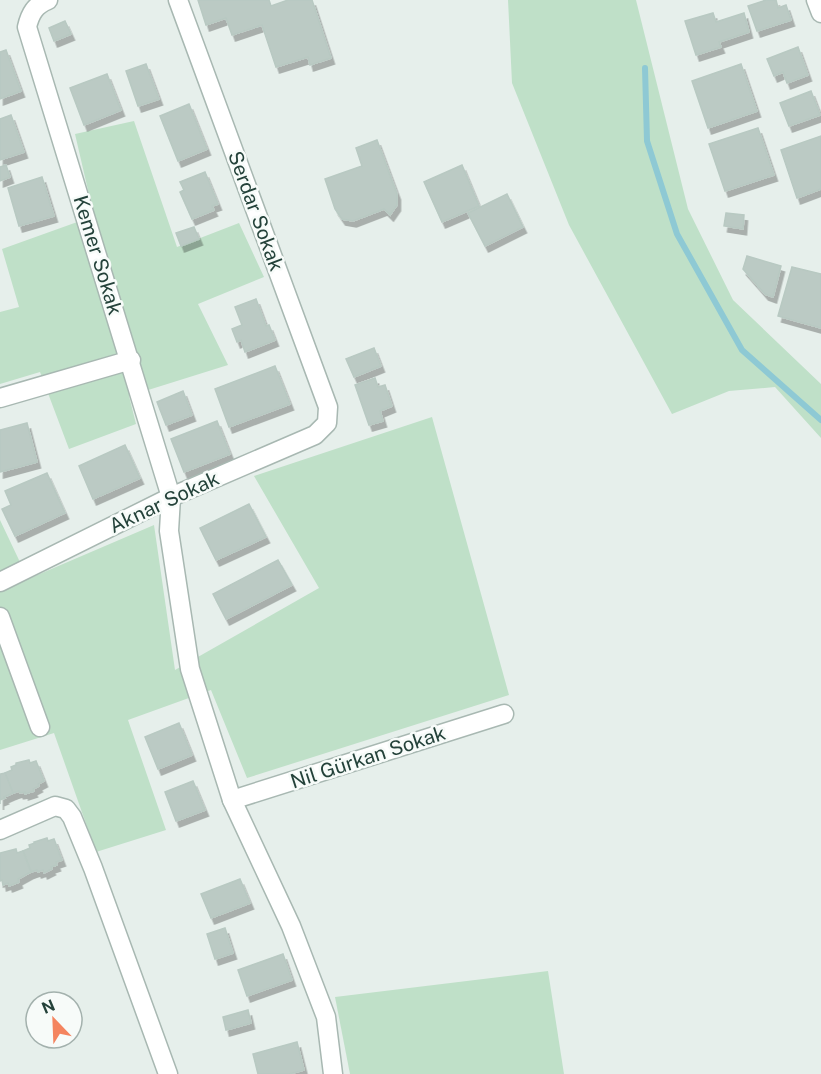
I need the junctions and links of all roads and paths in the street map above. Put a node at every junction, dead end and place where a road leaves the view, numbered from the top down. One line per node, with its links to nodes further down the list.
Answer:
1 (48, 0): 5 (street, Kemer Sokak)
2 (178, 0): 7 (street, Serdar Sokak)
3 (816, 0): 4 (street)
4 (821, 13)
5 (130, 360): 6 (street); 8 (street, Kemer Sokak)
6 (0, 398)
7 (327, 423): 8 (street, Aknar Sokak)
8 (171, 497): 9 (street, Aknar Sokak); 13 (street)
9 (0, 582)
10 (0, 616): 12 (street)
11 (504, 714): 13 (street, Nil Gürkan Sokak)
12 (40, 727)
13 (232, 800): 16 (street)
14 (0, 830): 15 (street)
15 (168, 1074)
16 (333, 1074)

